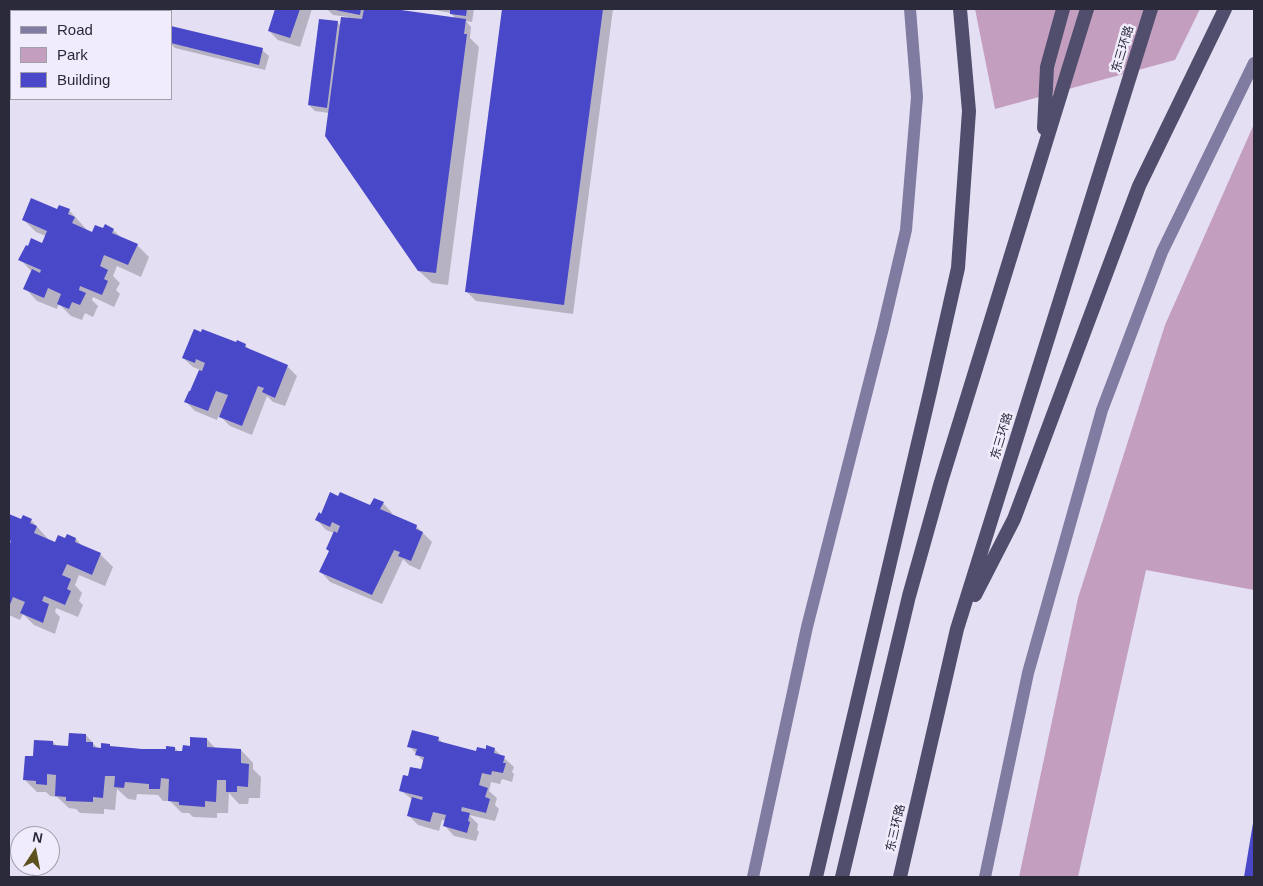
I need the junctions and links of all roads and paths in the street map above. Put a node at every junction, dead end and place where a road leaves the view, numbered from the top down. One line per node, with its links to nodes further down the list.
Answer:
1 (910, 9): 10 (main road)
2 (960, 9): 11 (highway)
3 (1063, 9): 8 (highway)
4 (1086, 9): 8 (highway)
5 (1151, 9): 9 (highway, 东三环路)
6 (1225, 9): 9 (highway)
7 (1254, 64): 14 (main road)
8 (1042, 150): 12 (highway)
9 (957, 629): 13 (highway, 东三环路)
10 (753, 877)
11 (816, 877)
12 (842, 877)
13 (900, 877)
14 (984, 877)

